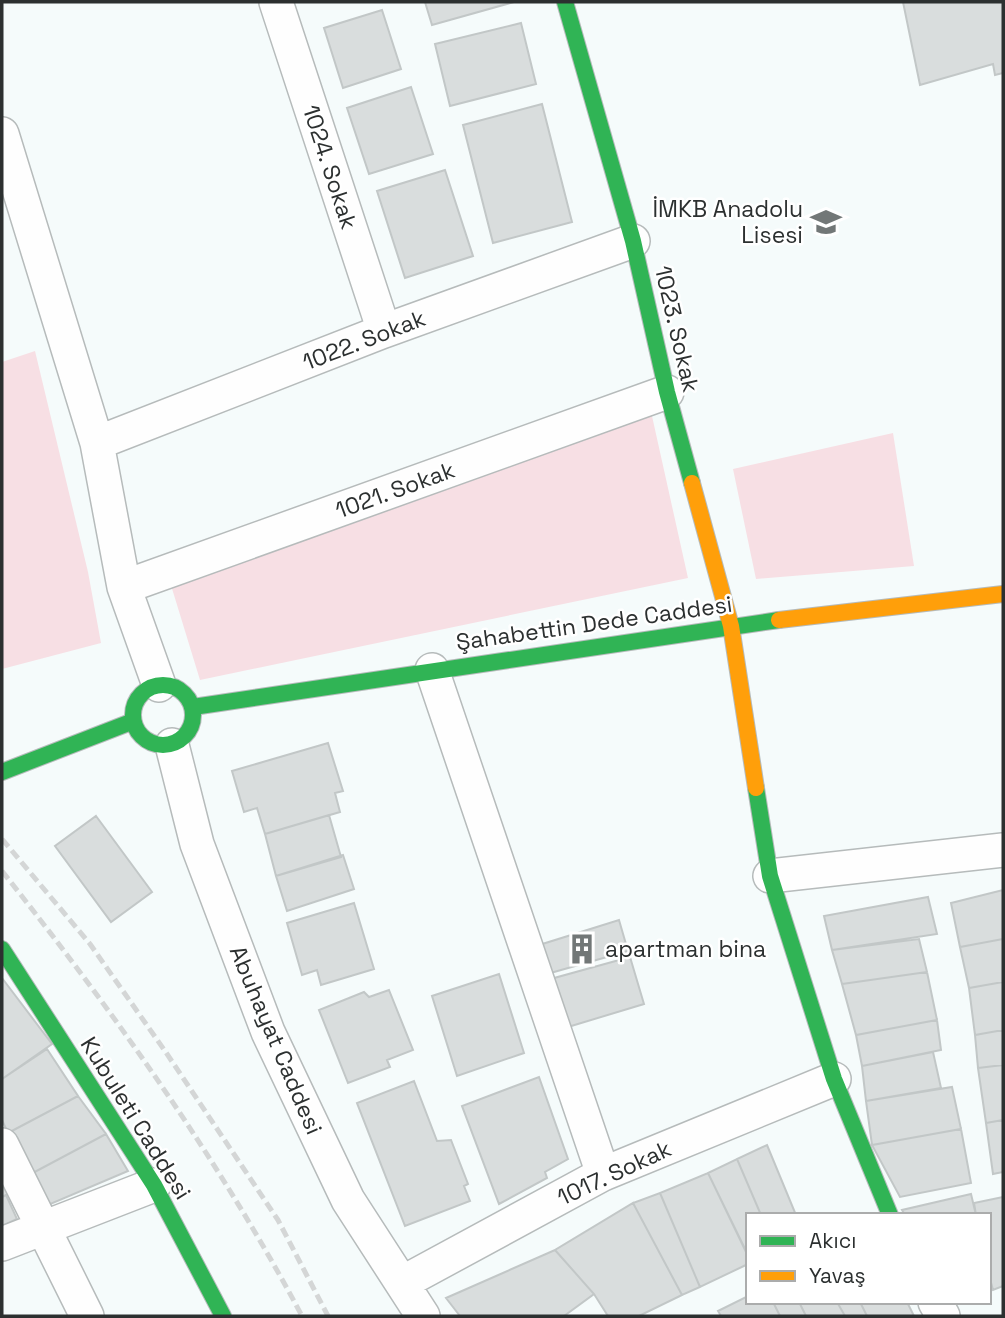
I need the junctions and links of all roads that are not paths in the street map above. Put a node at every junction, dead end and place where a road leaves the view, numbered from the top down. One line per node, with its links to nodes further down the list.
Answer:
1 (276, 2): 5 (street, 1024. Sokak)
2 (565, 2): 4 (street, 1023. Sokak)
3 (2, 134): 7 (street)
4 (633, 242): 5 (street, 1022. Sokak); 6 (street, 1023. Sokak)
5 (384, 331): 7 (street, 1022. Sokak)
6 (667, 392): 8 (street, 1021. Sokak); 10 (street, 1023. Sokak)
7 (97, 443): 8 (street)
8 (124, 587): 12 (street)
9 (1003, 594): 10 (street, Şahabettin Dede Caddesi)
10 (731, 626): 11 (street, Şahabettin Dede Caddesi); 18 (street, 1023. Sokak)
11 (432, 670): 13 (street, Şahabettin Dede Caddesi); 22 (street)
12 (159, 685): 13 (street); 14 (street)
13 (193, 707): 15 (street)
14 (131, 722): 15 (street); 16 (street)
15 (172, 745): 27 (street, Abuhayat Caddesi)
16 (2, 772)
17 (1003, 850): 18 (street)
18 (769, 876): 20 (street, 1023. Sokak)
19 (6, 962): 23 (street, Kubuleti Caddesi)
20 (834, 1079): 22 (street, 1017. Sokak); 24 (street, 1023. Sokak)
21 (2, 1145): 25 (street)
22 (603, 1174): 27 (street, 1017. Sokak)
23 (154, 1185): 25 (street); 28 (street, Kubuleti Caddesi)
24 (889, 1213)
25 (45, 1228): 26 (street); 29 (street)
26 (2, 1244)
27 (402, 1283): 30 (street, Abuhayat Caddesi)
28 (213, 1313)
29 (87, 1316)
30 (423, 1316)

